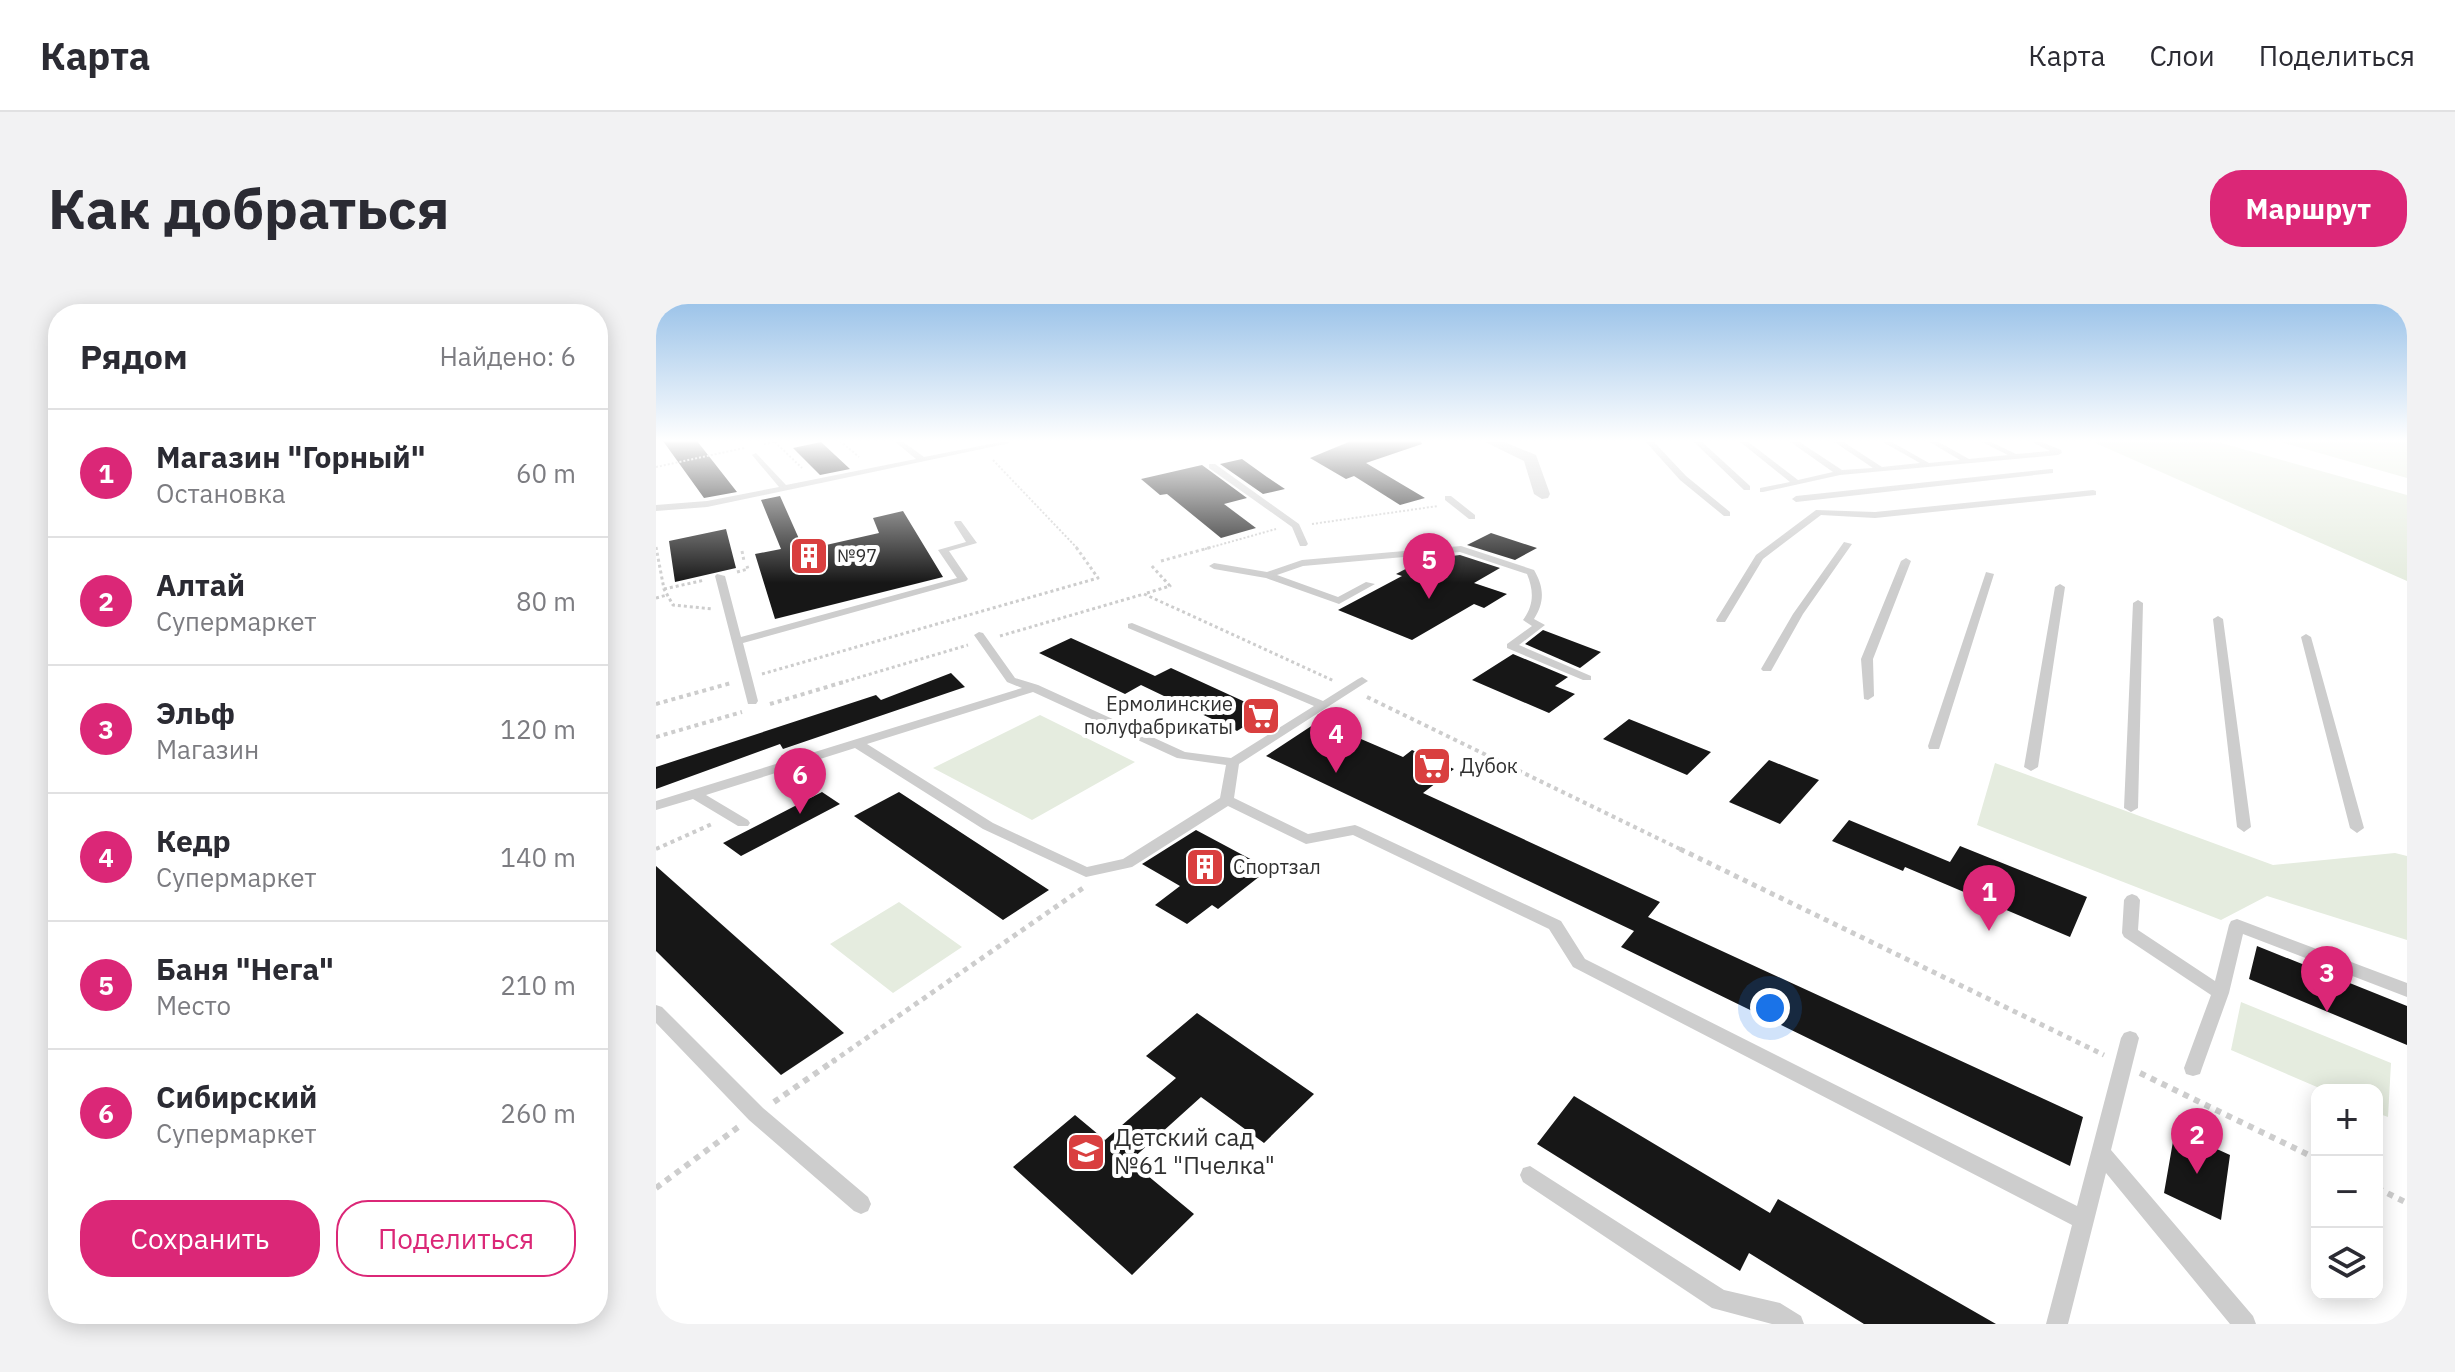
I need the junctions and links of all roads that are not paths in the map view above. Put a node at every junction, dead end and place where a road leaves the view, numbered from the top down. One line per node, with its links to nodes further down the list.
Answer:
1 (781, 489): 12 (lane)
2 (1244, 489): 16 (lane)
3 (1540, 489): 9 (street)
4 (1696, 489): 13 (lane)
5 (1770, 489): 7 (lane)
6 (1890, 489): 11 (lane)
7 (1763, 490)
8 (2093, 493): 27 (lane)
9 (1542, 494)
10 (1448, 498): 14 (lane)
11 (1796, 499)
12 (656, 508)
13 (1727, 514)
14 (1472, 517)
15 (958, 523): 31 (lane)
16 (1303, 544)
17 (1847, 544): 32 (lane)
18 (1906, 561): 36 (lane)
19 (1214, 566): 21 (lane)
20 (1989, 574): 40 (lane)
21 (1268, 575): 23 (lane); 33 (lane)
22 (720, 576): 31 (lane)
23 (1370, 584)
24 (2060, 587): 42 (lane)
25 (2138, 603): 46 (lane)
26 (2218, 619): 48 (lane)
27 (1721, 620)
28 (1132, 626): 38 (lane)
29 (979, 635): 35 (lane)
30 (2306, 637): 49 (lane)
31 (737, 641): 37 (lane)
32 (1767, 669)
33 (1587, 678)
34 (1362, 681): 38 (lane)
35 (1034, 688): 39 (lane); 41 (lane)
36 (1868, 696)
37 (752, 701)
38 (1323, 705): 41 (lane)
39 (856, 743): 43 (lane); 44 (lane)
40 (1934, 746)
41 (1233, 762): 44 (lane)
42 (2031, 767)
43 (695, 794): 45 (lane); 47 (lane)
44 (1227, 800): 59 (lane)
45 (656, 806)
46 (2131, 808)
47 (736, 820)
48 (2244, 827)
49 (2357, 828)
50 (2132, 900): 52 (lane)
51 (2407, 990): 52 (lane)
52 (2220, 993): 55 (lane)
53 (656, 1012): 58 (lane)
54 (2130, 1038): 56 (lane)
55 (2193, 1068)
56 (2101, 1153): 59 (lane); 62 (lane)
57 (1530, 1175): 60 (lane)
58 (861, 1204)
59 (2085, 1221): 61 (lane)
60 (1793, 1324)
61 (2057, 1324)
62 (2245, 1324)

